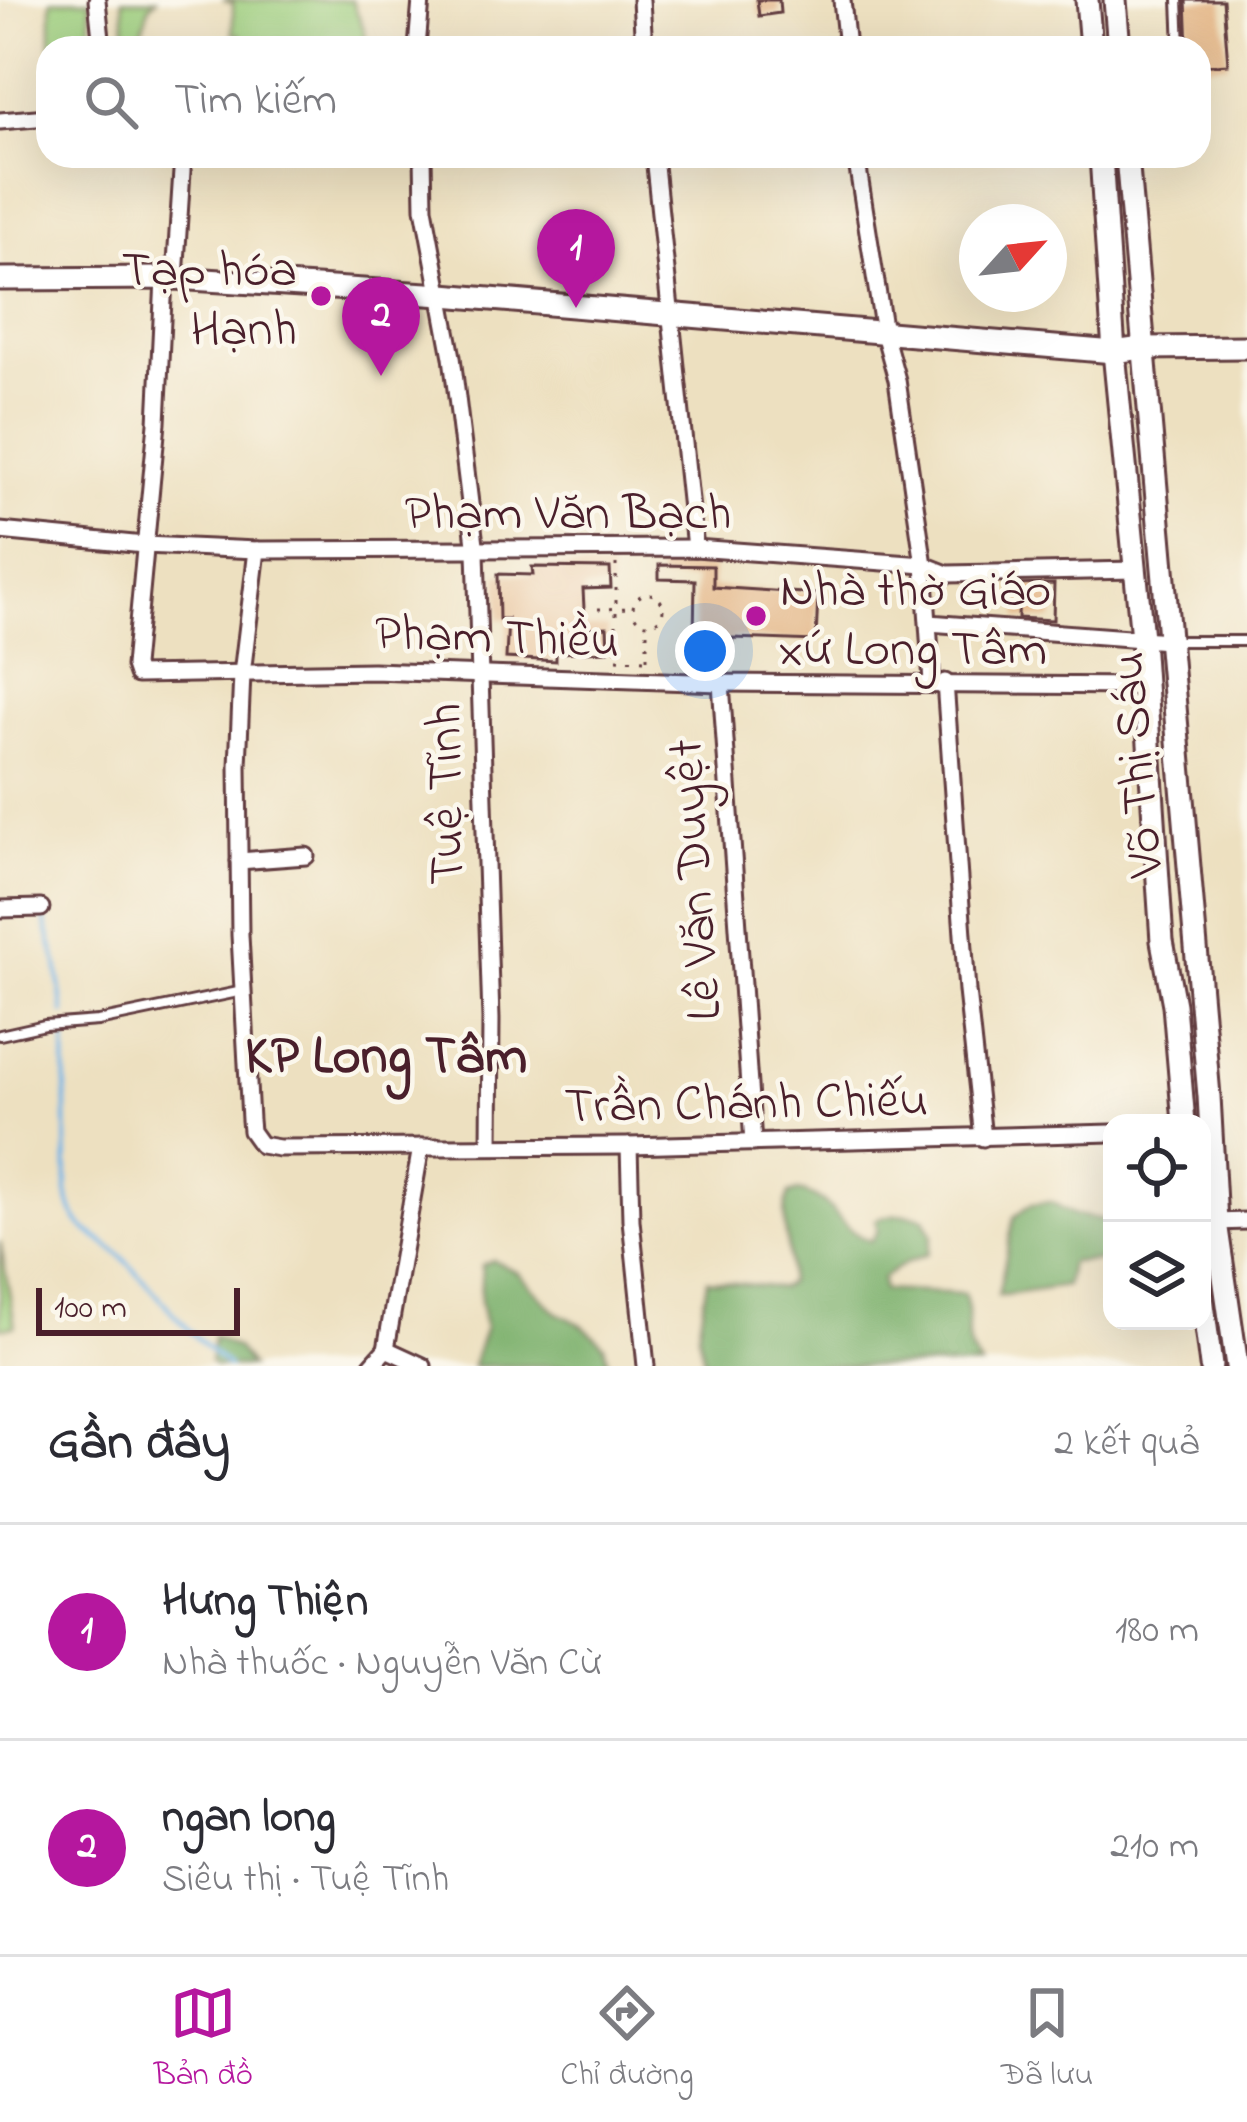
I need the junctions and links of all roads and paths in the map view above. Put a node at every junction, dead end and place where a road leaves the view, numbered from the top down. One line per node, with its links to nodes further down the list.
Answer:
1 (97, 0): 8 (street)
2 (421, 0): 9 (street)
3 (641, 0): 10 (street)
4 (842, 0): 11 (street)
5 (1087, 0): 12 (main road)
6 (1115, 0): 13 (main road)
7 (1178, 0): 14 (lane)
8 (101, 36)
9 (419, 36)
10 (643, 36)
11 (846, 36)
12 (1090, 36)
13 (1117, 36)
14 (1180, 36)
15 (36, 118): 16 (street)
16 (0, 121)
17 (182, 168): 24 (street)
18 (423, 168): 25 (street, Tuệ Tĩnh)
19 (655, 168): 26 (street)
20 (858, 168): 27 (street)
21 (1102, 168): 30 (main road, Võ Thị Sáu)
22 (1127, 168): 29 (main road, Võ Thị Sáu)
23 (0, 279): 24 (main road)
24 (170, 279): 25 (main road); 32 (street)
25 (443, 295): 26 (main road); 36 (street, Tuệ Tĩnh)
26 (669, 315): 27 (main road); 33 (street)
27 (884, 333): 30 (main road); 37 (street)
28 (1247, 347): 29 (main road)
29 (1142, 348): 30 (main road); 45 (main road, Võ Thị Sáu)
30 (1114, 352): 38 (main road, Võ Thị Sáu)
31 (5, 532): 32 (street, Phạm Văn Bạch)
32 (144, 545): 34 (street, Phạm Văn Bạch); 49 (street, Phạm Thiều)
33 (695, 548): 35 (street, Phạm Văn Bạch); 37 (street, Phạm Văn Bạch)
34 (257, 550): 36 (street, Phạm Văn Bạch); 49 (street, Trần Chánh Chiếu)
35 (617, 550): 36 (street, Phạm Văn Bạch); 41 (path)
36 (476, 552): 50 (street, Tuệ Tĩnh)
37 (924, 565): 38 (street, Phạm Văn Bạch); 42 (street)
38 (1135, 570): 44 (main road, Võ Thị Sáu)
39 (633, 608): 41 (path); 43 (path); 43 (path)
40 (598, 609): 41 (path)
41 (616, 609): 47 (path)
42 (929, 623): 44 (street); 51 (street)
43 (647, 625): 47 (path)
44 (1142, 638): 45 (street); 53 (main road, Võ Thị Sáu)
45 (1168, 641): 46 (lane); 61 (main road, Võ Thị Sáu)
46 (1247, 641)
47 (647, 659): 48 (path)
48 (647, 670)
49 (242, 674): 50 (street, Phạm Thiều); 55 (street, Trần Chánh Chiếu)
50 (482, 674): 52 (street, Phạm Thiều); 65 (street, Tuệ Tĩnh)
51 (938, 682): 52 (street, Phạm Thiều); 53 (street, Phạm Thiều); 63 (street)
52 (721, 683): 64 (street, Lê Văn Duyệt)
53 (1143, 686): 60 (main road, Võ Thị Sáu)
54 (306, 856): 55 (street)
55 (238, 861): 58 (street, Trần Chánh Chiếu)
56 (41, 908): 57 (street)
57 (0, 909)
58 (244, 991): 59 (lane); 67 (street, Trần Chánh Chiếu)
59 (0, 1034)
60 (1183, 1114)
61 (1209, 1114)
62 (1103, 1133): 63 (street, Trần Chánh Chiếu)
63 (983, 1138): 64 (street, Trần Chánh Chiếu)
64 (753, 1143): 66 (street, Trần Chánh Chiếu)
65 (490, 1145): 66 (street, Trần Chánh Chiếu); 67 (street, Trần Chánh Chiếu)
66 (629, 1146): 75 (street)
67 (421, 1148): 72 (street)
68 (1247, 1221): 69 (street)
69 (1211, 1222)
70 (1211, 1232): 77 (main road, Võ Thị Sáu)
71 (1206, 1330): 76 (main road)
72 (386, 1349): 73 (street); 74 (street)
73 (371, 1366)
74 (423, 1366)
75 (646, 1366)
76 (1210, 1366)
77 (1238, 1366)

